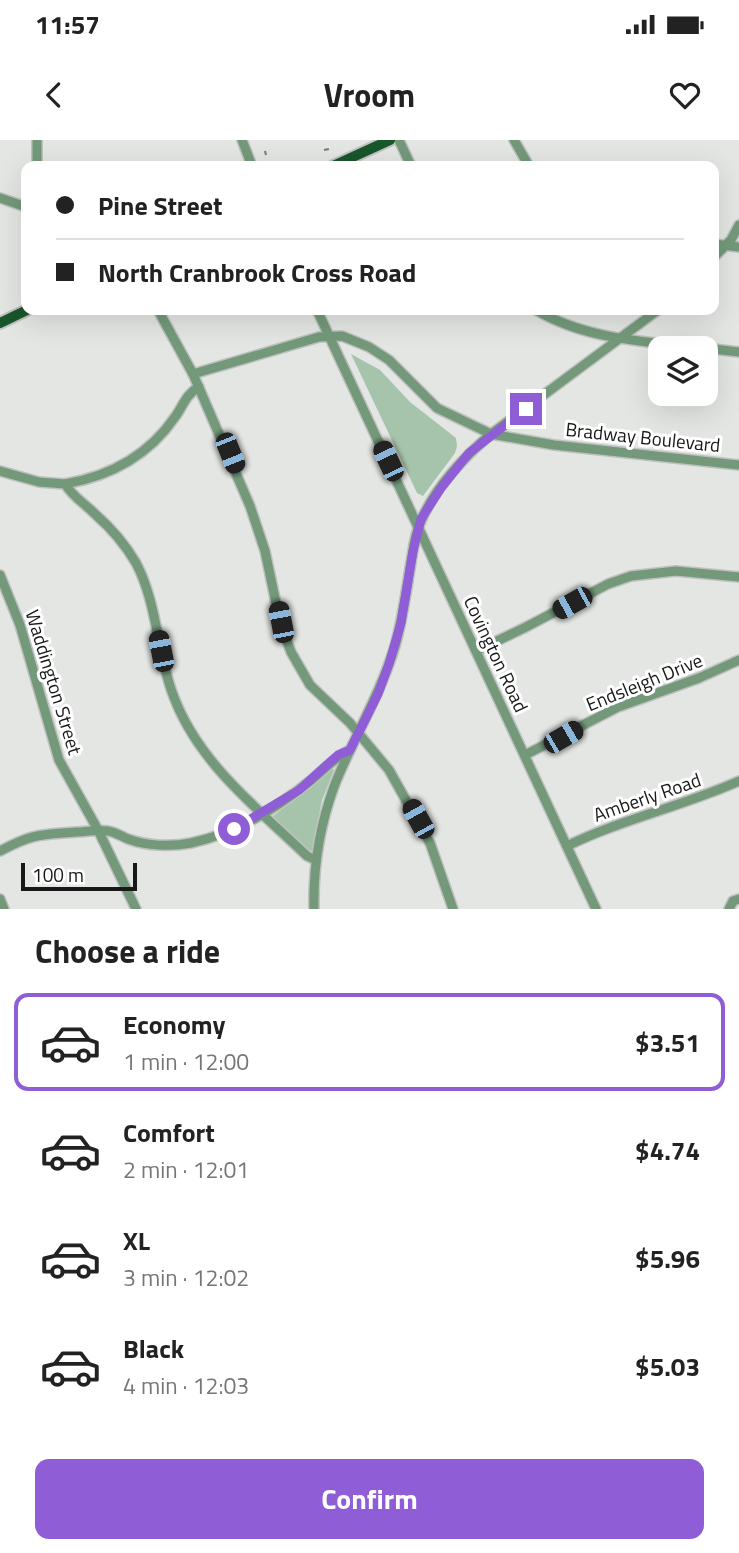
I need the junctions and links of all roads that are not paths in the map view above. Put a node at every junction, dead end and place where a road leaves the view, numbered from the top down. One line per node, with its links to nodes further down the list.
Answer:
1 (37, 140): 6 (street)
2 (242, 140): 7 (street)
3 (390, 140): 8 (main road)
4 (399, 140): 9 (street)
5 (514, 140): 10 (street)
6 (37, 161)
7 (251, 161)
8 (344, 161)
9 (409, 161)
10 (526, 161)
11 (0, 198): 12 (street)
12 (21, 205)
13 (739, 225): 15 (street)
14 (719, 244): 15 (street)
15 (726, 245): 16 (street); 17 (street)
16 (739, 247)
17 (719, 252)
18 (21, 313): 23 (main road)
19 (161, 315): 29 (street)
20 (319, 315): 24 (street, Covington Road)
21 (548, 315): 25 (street)
22 (651, 315): 25 (street)
23 (0, 323)
24 (329, 335): 29 (street); 31 (street, Bradway Boulevard); 35 (street, Covington Road)
25 (620, 338): 26 (street); 31 (street)
26 (648, 341)
27 (718, 350): 28 (street)
28 (739, 352)
29 (193, 374): 30 (street)
30 (199, 387): 34 (street); 40 (street)
31 (491, 435): 32 (street, Bradway Boulevard); 35 (street)
32 (739, 466)
33 (0, 471): 34 (street)
34 (65, 484): 44 (street)
35 (418, 528): 38 (street, Covington Road); 40 (street)
36 (0, 575): 45 (street, Waddington Street)
37 (739, 577): 38 (street)
38 (476, 651): 42 (street, Covington Road)
39 (739, 660): 42 (street, Endsleigh Drive)
40 (359, 733): 41 (street); 54 (street)
41 (350, 750): 44 (street); 48 (street)
42 (525, 755): 46 (street, Covington Road)
43 (739, 781): 46 (street, Amberly Road)
44 (263, 813): 45 (street); 48 (street)
45 (98, 830): 47 (street); 52 (street, Waddington Street)
46 (567, 846): 55 (street, Covington Road)
47 (0, 851)
48 (316, 860): 53 (street)
49 (0, 899): 51 (street)
50 (739, 899): 56 (street)
51 (4, 909)
52 (136, 909)
53 (314, 909)
54 (453, 909)
55 (596, 909)
56 (729, 909)

